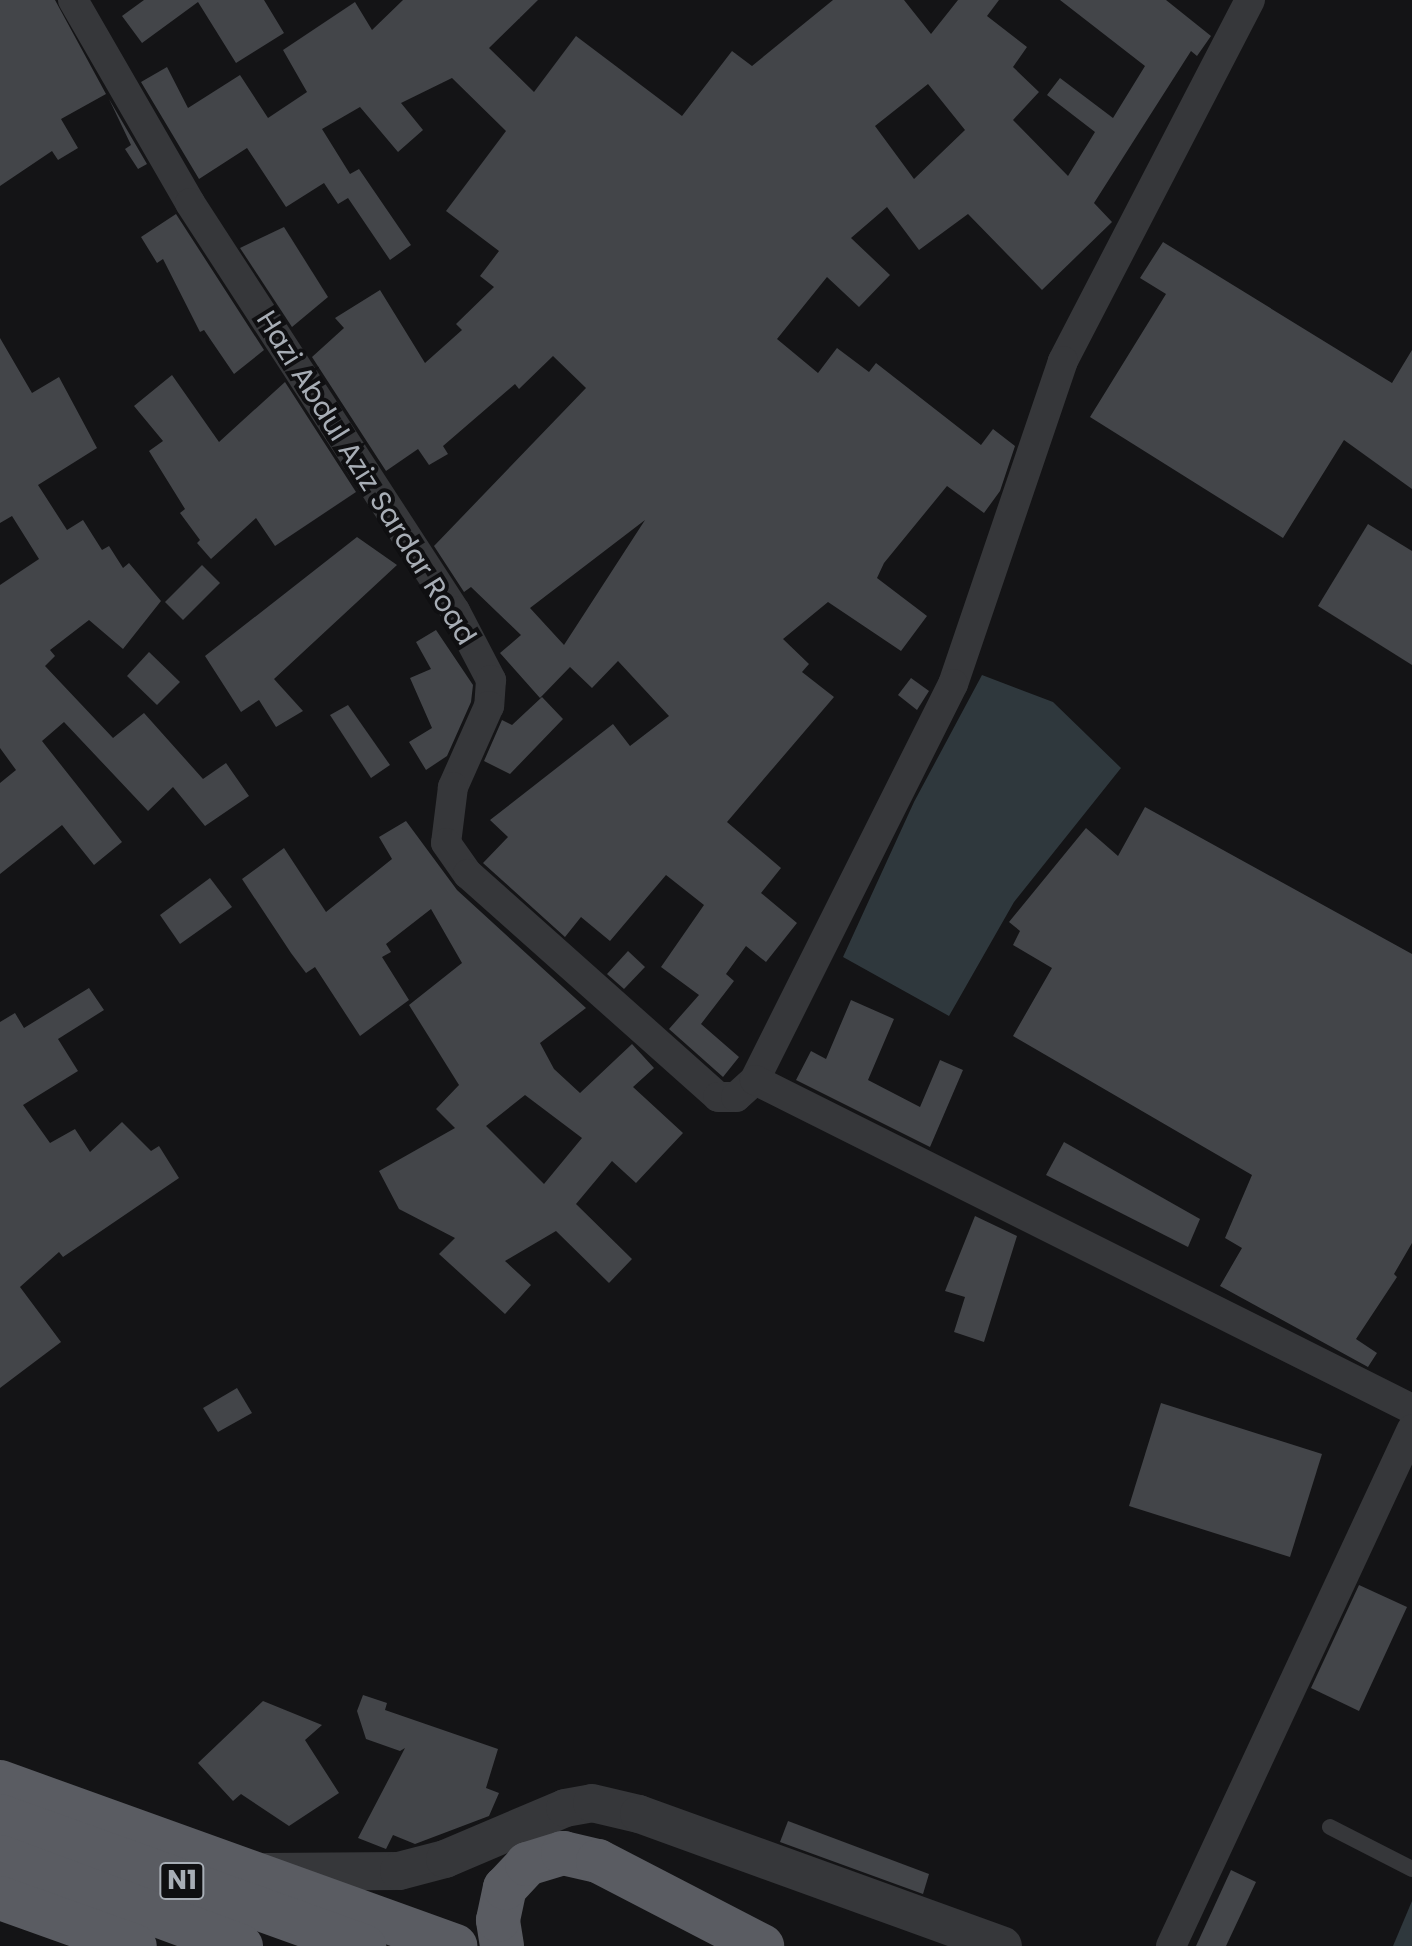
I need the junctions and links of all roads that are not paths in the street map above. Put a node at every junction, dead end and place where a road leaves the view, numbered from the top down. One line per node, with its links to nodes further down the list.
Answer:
1 (73, 0): 3 (street, Hazi Abdul Aziz Sardar Road)
2 (1250, 0): 3 (street)
3 (746, 1088): 4 (street, Hazi Abdul Aziz Sardar Road)
4 (1412, 1409)
5 (1412, 1429): 22 (street)
6 (0, 1782): 11 (highway)
7 (0, 1816): 17 (highway, N1)
8 (1330, 1827): 10 (lane)
9 (0, 1857): 16 (highway, N1)
10 (1412, 1869)
11 (255, 1871): 18 (highway); 21 (street)
12 (0, 1898): 15 (highway)
13 (0, 1913): 14 (highway)
14 (66, 1946)
15 (135, 1946)
16 (241, 1946)
17 (364, 1946)
18 (455, 1946)
19 (502, 1946): 20 (highway)
20 (762, 1946)
21 (1003, 1946)
22 (1171, 1946)

